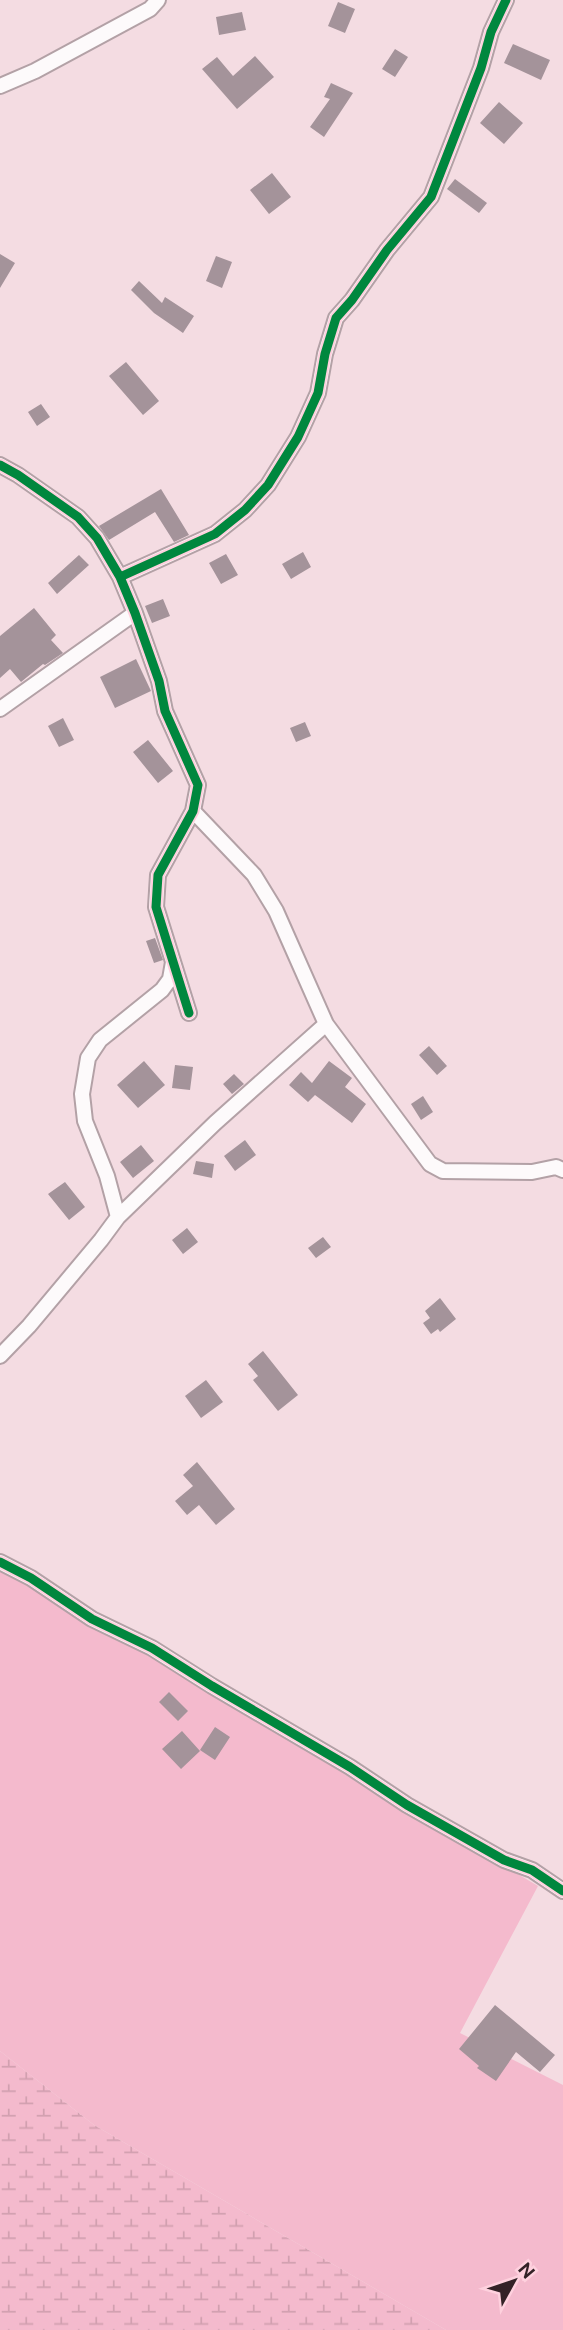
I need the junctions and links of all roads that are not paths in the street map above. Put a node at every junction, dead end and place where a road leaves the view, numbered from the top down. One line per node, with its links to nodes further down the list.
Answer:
1 (158, 0): 3 (street)
2 (506, 0): 5 (street)
3 (0, 86)
4 (0, 465): 5 (street)
5 (120, 577): 6 (street)
6 (135, 613): 7 (street); 8 (street)
7 (0, 709)
8 (193, 811): 9 (street); 11 (street)
9 (173, 957): 10 (street); 13 (street)
10 (189, 1013)
11 (326, 1024): 12 (street); 13 (street)
12 (563, 1170)
13 (118, 1217): 14 (street)
14 (0, 1356)
15 (0, 1562): 16 (street)
16 (563, 1891)

